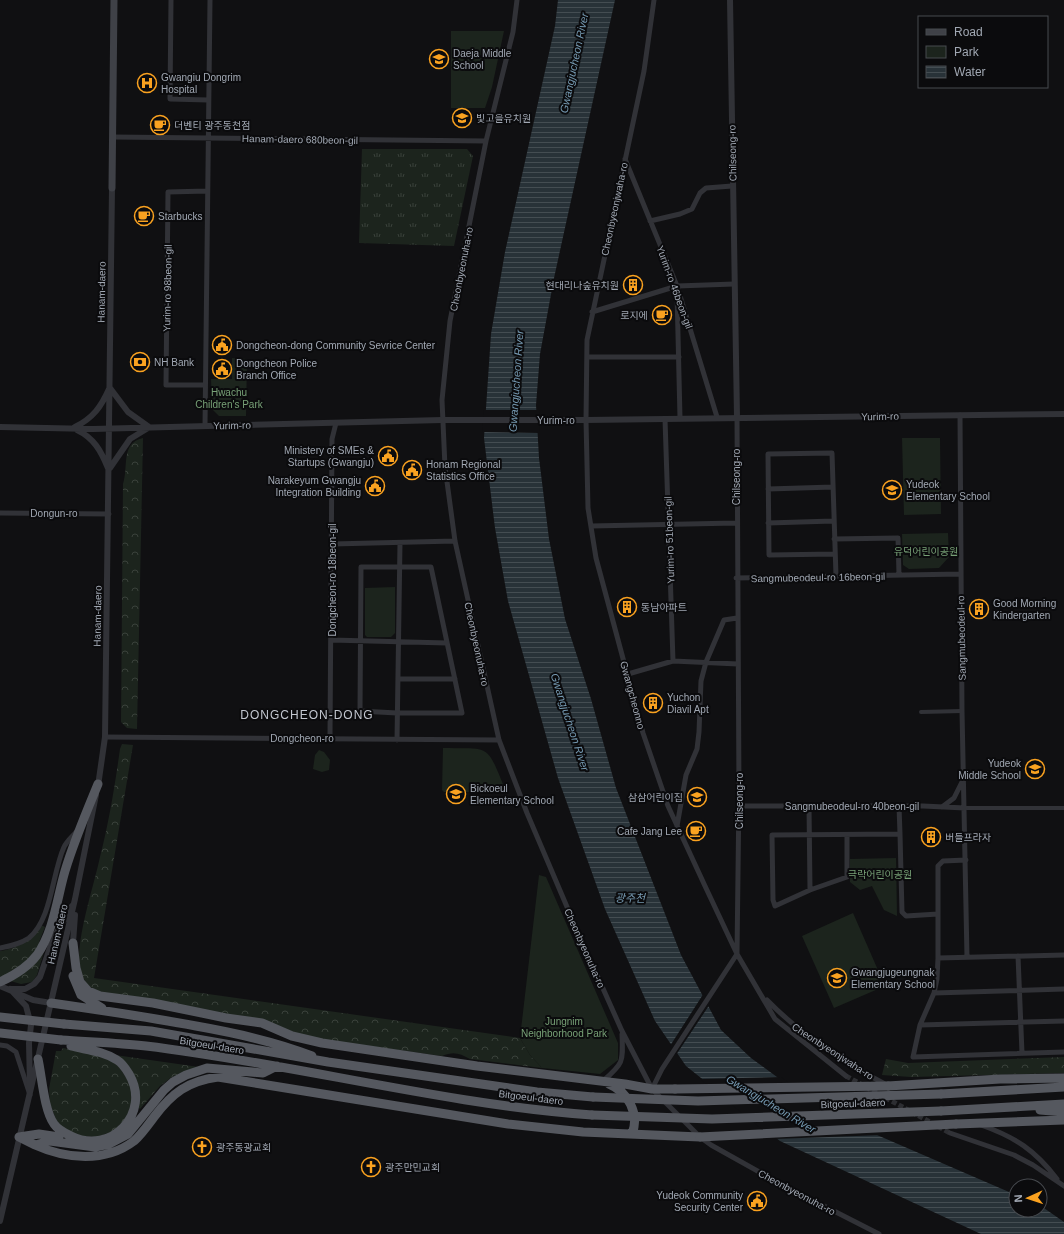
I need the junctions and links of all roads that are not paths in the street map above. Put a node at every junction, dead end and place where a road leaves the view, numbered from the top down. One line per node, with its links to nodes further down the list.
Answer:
1 (114, 0): 8 (main road, Hanam-daero)
2 (171, 0): 7 (street)
3 (210, 0): 7 (street)
4 (516, 0): 10 (street, Cheonbyeonuha-ro)
5 (654, 0): 11 (street, Cheonbyeonjwaha-ro)
6 (730, 0): 12 (street, Chilseong-ro)
7 (208, 100): 9 (street)
8 (113, 137): 9 (street, Hanam-daero 680beon-gil); 13 (main road, Hanam-daero)
9 (207, 138): 10 (street, Hanam-daero 680beon-gil); 14 (street)
10 (486, 141): 29 (street, Cheonbyeonuha-ro)
11 (625, 159): 15 (street, Yurim-ro 46beon-gil); 18 (street, Cheonbyeonjwaha-ro)
12 (732, 186): 15 (street); 16 (street, Chilseong-ro)
13 (112, 188): 22 (street, Hanam-daero)
14 (207, 191): 21 (street); 21 (street, Yurim-ro 98beon-gil)
15 (650, 221): 17 (street, Yurim-ro 46beon-gil)
16 (734, 284): 17 (street); 26 (street, Chilseong-ro)
17 (677, 286): 18 (street); 20 (street); 25 (street, Yurim-ro 46beon-gil)
18 (592, 312): 19 (street, Cheonbyeonjwaha-ro)
19 (587, 357): 20 (street); 30 (street, Cheonbyeonjwaha-ro)
20 (679, 357): 28 (street)
21 (205, 385): 32 (street)
22 (110, 387): 34 (street); 35 (street); 36 (street, Hanam-daero)
23 (1064, 414): 24 (street, Yurim-ro)
24 (960, 415): 26 (street, Yurim-ro); 53 (street, Sangmubeodeul-ro)
25 (717, 417): 26 (street, Yurim-ro); 28 (street, Yurim-ro)
26 (737, 417): 43 (street, Chilseong-ro)
27 (665, 418): 28 (street, Yurim-ro); 30 (street, Yurim-ro); 45 (street, Yurim-ro 51beon-gil)
28 (680, 418)
29 (442, 420): 30 (street, Yurim-ro); 31 (street, Yurim-ro); 48 (street, Cheonbyeonuha-ro)
30 (586, 420): 46 (street, Gwangcheonno)
31 (336, 423): 32 (street, Yurim-ro); 50 (street, Dongcheon-ro 18beon-gil)
32 (205, 426): 34 (street, Yurim-ro)
33 (0, 427): 35 (street, Yurim-ro)
34 (149, 427): 36 (street, Yurim-ro); 37 (street)
35 (74, 428): 36 (street, Yurim-ro); 37 (street)
36 (109, 428): 37 (street, Hanam-daero)
37 (109, 469): 41 (street, Hanam-daero)
38 (833, 487): 39 (street); 39 (street); 42 (street)
39 (768, 489): 44 (street)
40 (0, 513): 41 (street, Dongun-ro)
41 (109, 514): 71 (street, Hanam-daero)
42 (834, 521): 44 (street); 47 (street)
43 (736, 523): 45 (street); 56 (street, Chilseong-ro)
44 (768, 523): 51 (street)
45 (669, 524): 46 (street); 62 (street, Yurim-ro 51beon-gil)
46 (591, 526): 65 (street, Gwangcheonno)
47 (834, 539): 51 (street); 54 (street, Sangmubeodeul-ro 16beon-gil)
48 (455, 541): 49 (street); 74 (street, Cheonbyeonuha-ro)
49 (400, 543): 50 (street); 52 (street)
50 (332, 544): 58 (street, Dongcheon-ro 18beon-gil)
51 (835, 554): 55 (street)
52 (400, 566): 59 (street); 60 (street); 61 (street)
53 (960, 574): 54 (street, Sangmubeodeul-ro 16beon-gil); 68 (street, Sangmubeodeul-ro)
54 (899, 575): 55 (street, Sangmubeodeul-ro 16beon-gil)
55 (836, 576): 56 (street, Sangmubeodeul-ro 16beon-gil)
56 (736, 578): 57 (street, Chilseong-ro)
57 (737, 618): 63 (street); 64 (street, Chilseong-ro)
58 (331, 640): 59 (street); 72 (street, Dongcheon-ro 18beon-gil)
59 (361, 641): 60 (street); 70 (street)
60 (398, 642): 61 (street); 66 (street)
61 (447, 643): 67 (street)
62 (673, 661): 63 (street); 65 (street)
63 (706, 662): 64 (street); 83 (street)
64 (738, 664): 77 (street, Chilseong-ro)
65 (628, 674): 83 (street, Gwangcheonno)
66 (398, 679): 67 (street); 70 (street)
67 (455, 679): 70 (street)
68 (962, 711): 69 (street); 75 (street, Sangmubeodeul-ro)
69 (921, 712)
70 (397, 713): 73 (street)
71 (105, 737): 72 (street, Dongcheon-ro); 76 (street, Hanam-daero)
72 (330, 738): 73 (street, Dongcheon-ro)
73 (397, 740): 74 (street, Dongcheon-ro)
74 (499, 740): 112 (street, Cheonbyeonuha-ro)
75 (964, 779): 80 (street); 81 (street, Sangmubeodeul-ro)
76 (98, 784): 84 (highway); 90 (street, Hanam-daero)
77 (739, 806): 78 (street, Sangmubeodeul-ro 40beon-gil); 94 (street, Chilseong-ro)
78 (809, 806): 79 (street, Sangmubeodeul-ro 40beon-gil); 86 (street)
79 (899, 806): 80 (street, Sangmubeodeul-ro 40beon-gil); 85 (street)
80 (942, 807): 81 (street, Sangmubeodeul-ro 40beon-gil)
81 (965, 808): 82 (street); 88 (street, Sangmubeodeul-ro)
82 (1064, 808)
83 (677, 827): 94 (street, Gwangcheonno)
84 (79, 828): 93 (street); 99 (highway)
85 (900, 834): 87 (street); 91 (street)
86 (809, 835): 87 (street); 89 (street); 89 (street)
87 (847, 835): 89 (street)
88 (966, 860): 91 (street); 97 (street, Sangmubeodeul-ro)
89 (810, 890)
90 (75, 899): 92 (street); 101 (street); 106 (street, Hanam-daero)
91 (938, 914): 98 (street)
92 (73, 943): 107 (highway); 123 (highway)
93 (0, 948)
94 (737, 954): 105 (street, Cheonbyeonjwaha-ro); 126 (street)
95 (1064, 955): 96 (street)
96 (1018, 956): 97 (street); 103 (street)
97 (967, 957): 98 (street)
98 (938, 958): 104 (street)
99 (0, 982)
100 (0, 986): 101 (street)
101 (10, 989): 106 (street); 127 (street)
102 (1064, 989): 103 (street)
103 (1019, 990): 104 (street); 110 (street)
104 (934, 993): 111 (street)
105 (763, 997): 121 (street, Cheonbyeonjwaha-ro); 124 (street, Cheonbyeonjwaha-ro)
106 (51, 1003): 107 (highway); 118 (street, Hanam-daero)
107 (106, 1010): 119 (highway)
108 (0, 1017): 119 (highway, Bitgoeul-daero, bridge)
109 (1064, 1021): 110 (street)
110 (1020, 1022): 111 (street); 117 (street)
111 (920, 1025): 117 (street)
112 (622, 1031): 123 (street); 126 (street, Cheonbyeonuha-ro)
113 (0, 1033): 114 (highway, Bitgoeul-daero, bridge)
114 (61, 1040): 120 (highway, Bitgoeul-daero); 137 (highway)
115 (0, 1045): 127 (street)
116 (1064, 1052): 117 (street)
117 (1022, 1053)
118 (38, 1059): 127 (street, Hanam-daero); 137 (highway)
119 (328, 1062): 125 (highway, Bitgoeul-daero, bridge)
120 (277, 1066): 129 (highway, Bitgoeul-daero, bridge); 138 (highway)
121 (846, 1076)
122 (1064, 1078): 124 (highway)
123 (603, 1081): 126 (highway); 134 (highway)
124 (888, 1086): 126 (highway, bridge)
125 (1064, 1087)
126 (652, 1089): 136 (street, Cheonbyeonuha-ro)
127 (30, 1096): 135 (street, Hanam-daero)
128 (1064, 1104): 129 (highway, Bitgoeul-daero)
129 (1021, 1107): 130 (highway)
130 (1064, 1112)
131 (1064, 1120): 132 (highway)
132 (978, 1124): 136 (highway, bridge); 139 (street)
133 (950, 1133): 139 (street)
134 (632, 1134): 136 (highway); 138 (highway)
135 (19, 1137): 137 (highway); 138 (highway); 140 (street, Hanam-daero)
136 (700, 1137): 141 (street, Cheonbyeonuha-ro)
137 (79, 1140)
138 (35, 1145)
139 (1062, 1185)
140 (0, 1221)
141 (880, 1234)

